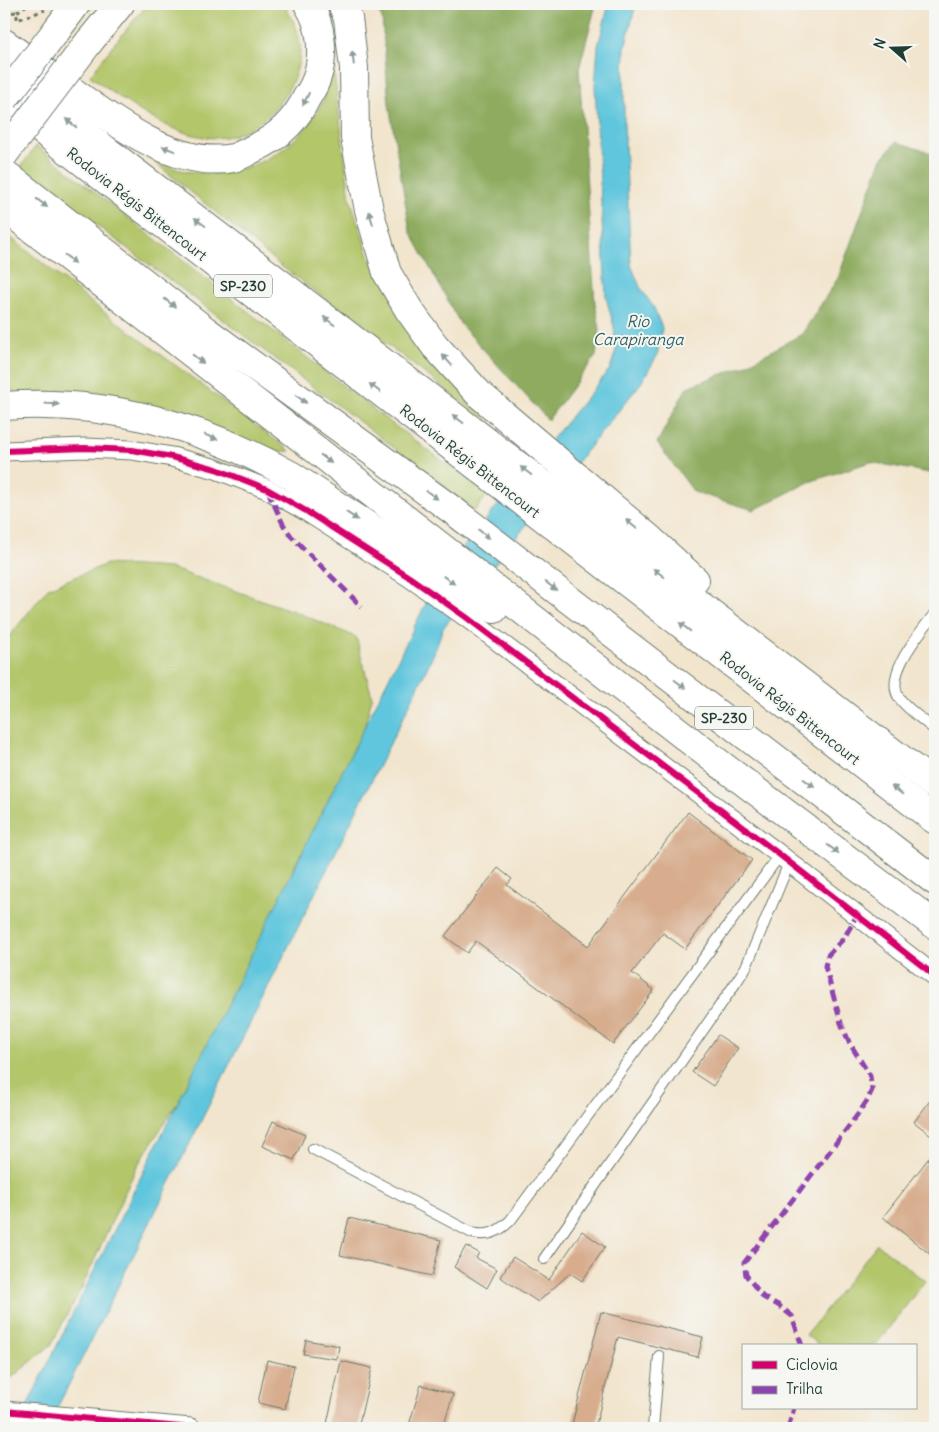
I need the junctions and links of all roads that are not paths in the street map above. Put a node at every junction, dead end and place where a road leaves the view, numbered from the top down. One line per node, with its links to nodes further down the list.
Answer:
1 (120, 4): 8 (main road, bridge)
2 (308, 4): 5 (main road, one-way to 5)
3 (342, 4): 14 (main road, one-way to 3)
4 (65, 20): 7 (main road, bridge)
5 (4, 42)
6 (4, 72): 13 (main road, one-way to 6)
7 (4, 100): 13 (main road, Rodovia Régis Bittencourt / SP-230, one-way to 7)
8 (4, 154)
9 (4, 172): 22 (main road, SP-230, one-way to 22)
10 (4, 207): 15 (main road, one-way to 15)
11 (4, 406): 15 (main road, one-way to 15)
12 (4, 451): 15 (street)
13 (490, 460): 14 (main road, Rodovia Régis Bittencourt / SP-230, one-way to 13)
14 (556, 494): 19 (main road, one-way to 14); 20 (main road, Rodovia Régis Bittencourt / SP-230, one-way to 14)
15 (419, 559): 16 (main road)
16 (476, 599): 21 (street); 23 (main road, one-way to 23)
17 (935, 613): 18 (lane)
18 (935, 730)
19 (935, 785)
20 (935, 820)
21 (784, 859): 24 (street); 25 (lane); 26 (lane)
22 (935, 881)
23 (935, 926)
24 (935, 976)
25 (313, 1149)
26 (544, 1260)
27 (659, 1356): 30 (lane)
28 (4, 1411): 29 (street)
29 (191, 1428)
30 (653, 1428)

